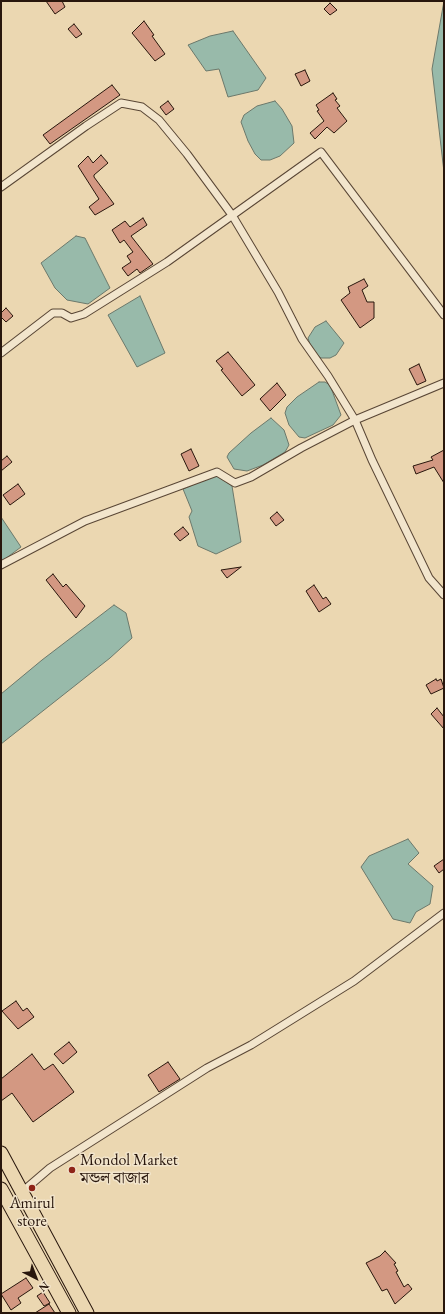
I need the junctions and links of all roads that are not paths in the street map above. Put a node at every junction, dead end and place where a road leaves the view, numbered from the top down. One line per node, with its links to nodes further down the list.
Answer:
1 (1, 187): 2 (street)
2 (232, 215): 3 (street); 4 (street); 6 (street)
3 (444, 315)
4 (1, 353)
5 (444, 383): 6 (street)
6 (355, 420): 7 (street); 8 (street)
7 (1, 565)
8 (444, 595)
9 (444, 913): 12 (street)
10 (1, 1153): 12 (highway)
11 (1, 1189): 13 (highway)
12 (22, 1192): 15 (highway)
13 (5, 1204): 14 (highway)
14 (69, 1313)
15 (87, 1313)

